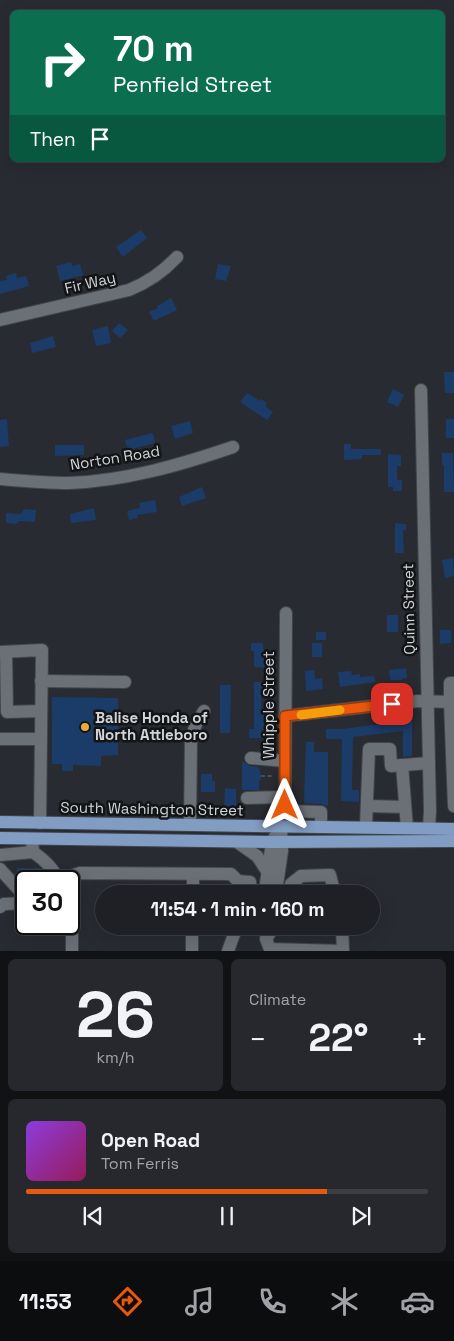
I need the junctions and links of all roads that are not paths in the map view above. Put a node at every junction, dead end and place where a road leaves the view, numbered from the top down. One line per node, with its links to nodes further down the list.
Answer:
1 (177, 257): 2 (street, Fir Way)
2 (0, 320)
3 (421, 390): 11 (street, Quinn Street)
4 (233, 447): 5 (street, Norton Road)
5 (0, 480)
6 (286, 613): 15 (street, Whipple Street)
7 (3, 652): 8 (street); 13 (street)
8 (41, 681): 9 (street); 13 (street)
9 (124, 682)
10 (454, 682): 12 (street)
11 (427, 700): 12 (street); 15 (street); 20 (street, Quinn Street)
12 (450, 702): 25 (street)
13 (41, 710): 17 (street)
14 (204, 711): 30 (street)
15 (285, 716): 19 (street, Whipple Street)
16 (0, 739): 17 (street)
17 (41, 739): 29 (street)
18 (251, 758): 19 (street)
19 (285, 761): 22 (street, Whipple Street)
20 (429, 763): 21 (street); 35 (street, Quinn Street)
21 (402, 765): 24 (street); 26 (street)
22 (285, 797): 23 (street); 27 (street, Whipple Street)
23 (247, 798)
24 (367, 806): 26 (street); 33 (street)
25 (454, 806)
26 (405, 807): 34 (street)
27 (284, 811): 31 (street, Whipple Street); 32 (street)
28 (0, 822): 29 (main road, South Washington Street)
29 (40, 823): 30 (main road, South Washington Street)
30 (190, 825): 31 (main road, South Washington Street)
31 (281, 826): 32 (main road, South Washington Street); 41 (street, Whipple Street)
32 (321, 827): 33 (main road, South Washington Street)
33 (366, 827): 34 (main road, South Washington Street)
34 (406, 828): 35 (main road, South Washington Street)
35 (429, 828): 36 (main road, South Washington Street)
36 (454, 829)
37 (0, 838): 38 (main road, South Washington Street)
38 (32, 839): 40 (main road, South Washington Street); 42 (street)
39 (454, 841): 41 (main road, South Washington Street)
40 (237, 842): 41 (main road, South Washington Street); 46 (street)
41 (278, 842): 46 (street); 46 (street)
42 (33, 852): 43 (street); 45 (street)
43 (0, 855)
44 (0, 869): 53 (street)
45 (52, 870)
46 (267, 871)
47 (80, 874): 48 (street)
48 (193, 874): 49 (street); 50 (street)
49 (193, 885)
50 (250, 885)
51 (291, 885): 52 (street)
52 (333, 885)
53 (15, 886)
54 (15, 904): 55 (street)
55 (0, 907)
56 (71, 935): 61 (street)
57 (192, 935): 62 (street)
58 (234, 935): 63 (street)
59 (268, 935): 64 (street)
60 (342, 935): 64 (street)
61 (72, 951)
62 (196, 951)
63 (228, 951)
64 (343, 951)

